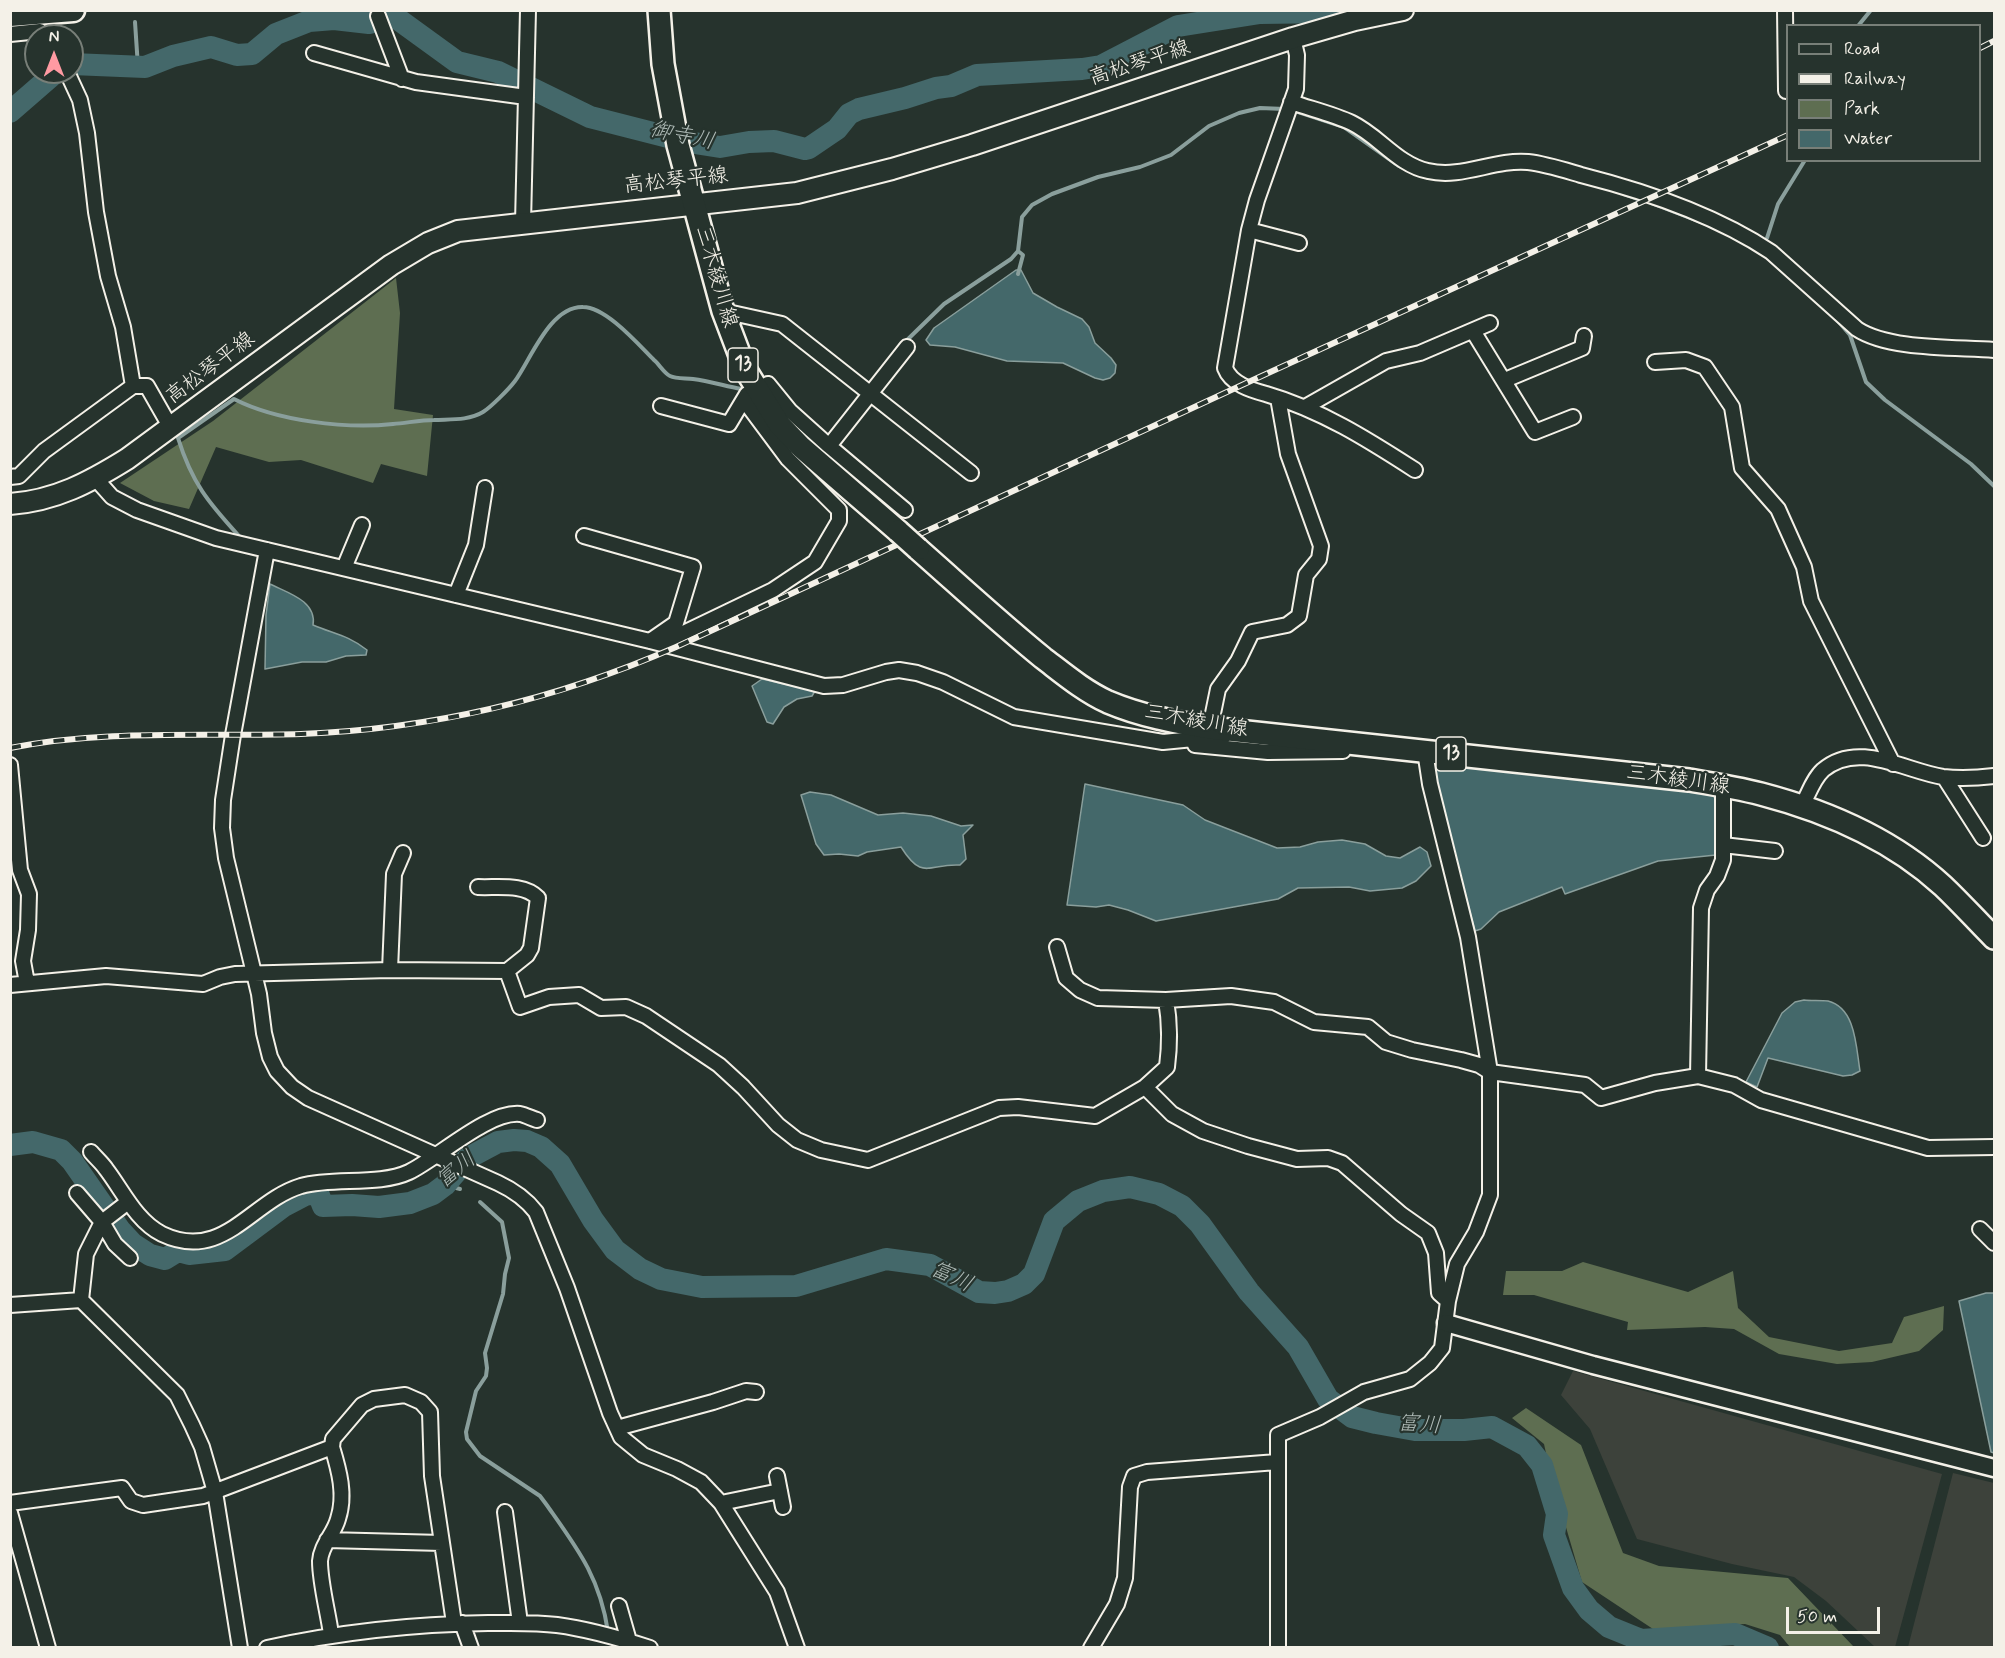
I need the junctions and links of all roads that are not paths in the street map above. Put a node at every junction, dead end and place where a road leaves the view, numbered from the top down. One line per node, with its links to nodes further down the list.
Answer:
1 (73, 10): 6 (highway)
2 (528, 10): 15 (street)
3 (659, 10): 18 (main road, 三木綾川線 / 13)
4 (1402, 10): 10 (main road, 高松琴平線)
5 (1785, 10): 12 (street)
6 (44, 12): 7 (highway); 9 (street)
7 (10, 15)
8 (380, 20): 13 (street)
9 (44, 24)
10 (1293, 38): 17 (street); 18 (main road, 高松琴平線)
11 (314, 53): 13 (street)
12 (1786, 64): 16 (street)
13 (402, 79): 15 (street)
14 (73, 84): 30 (street)
15 (526, 90): 19 (street)
16 (1786, 91)
17 (1290, 107): 20 (street); 27 (street)
18 (694, 204): 19 (main road, 高松琴平線); 22 (main road, 三木綾川線 / 13)
19 (522, 222): 37 (main road, 高松琴平線)
20 (1249, 230): 21 (street); 33 (street)
21 (1299, 243)
22 (723, 311): 31 (main road, 三木綾川線 / 13); 32 (street)
23 (1490, 323): 24 (street)
24 (1473, 331): 29 (street); 35 (street)
25 (1584, 336): 29 (street)
26 (907, 347): 32 (street)
27 (1995, 350)
28 (1655, 362): 59 (street)
29 (1504, 380): 36 (street)
30 (133, 386): 37 (street); 41 (street)
31 (751, 392): 34 (street); 38 (street); 52 (street); 53 (main road, 三木綾川線 / 13, bridge)
32 (870, 395): 38 (street); 40 (street)
33 (1278, 398): 35 (street); 54 (street)
34 (661, 406)
35 (1305, 407): 39 (street)
36 (1573, 417)
37 (171, 428): 42 (main road, 高松琴平線)
38 (829, 446): 45 (street)
39 (1415, 470)
40 (971, 473)
41 (10, 477)
42 (96, 478): 44 (main road, 高松琴平線); 48 (street)
43 (485, 488): 50 (street)
44 (10, 504)
45 (905, 510)
46 (362, 525): 49 (street)
47 (584, 536): 51 (street)
48 (267, 550): 49 (street); 74 (street)
49 (344, 568): 50 (street)
50 (456, 595): 51 (street)
51 (650, 641): 52 (street)
52 (664, 644): 56 (street)
53 (1174, 722): 54 (main road, 三木綾川線 / 13); 56 (street)
54 (1210, 728): 55 (main road, 三木綾川線 / 13)
55 (1247, 732): 56 (street); 57 (main road, 三木綾川線 / 13)
56 (1163, 742): 57 (street)
57 (1389, 747): 58 (main road, 三木綾川線 / 13)
58 (1425, 751): 63 (main road, 三木綾川線 / 13); 78 (street)
59 (1893, 764): 62 (street); 64 (street)
60 (10, 765): 75 (street)
61 (1995, 776): 62 (street)
62 (1944, 777): 65 (street)
63 (1723, 786): 64 (main road, 三木綾川線 / 13); 66 (street)
64 (1802, 807): 70 (main road, 三木綾川線 / 13)
65 (1983, 838)
66 (1723, 845): 67 (street); 79 (street)
67 (1775, 851)
68 (403, 852): 72 (street)
69 (478, 887): 73 (street)
70 (1995, 938)
71 (1057, 947): 77 (street)
72 (390, 970): 73 (street); 74 (street)
73 (507, 972): 80 (street)
74 (253, 974): 75 (street); 84 (street)
75 (27, 983): 76 (street)
76 (10, 985)
77 (1166, 1000): 78 (street); 80 (street)
78 (1490, 1072): 79 (street); 92 (street)
79 (1698, 1076): 82 (street)
80 (1145, 1087): 92 (street)
81 (537, 1120): 84 (street)
82 (1995, 1147)
83 (91, 1152): 86 (street)
84 (437, 1157): 86 (street); 96 (street)
85 (77, 1193): 87 (street)
86 (127, 1203): 87 (street)
87 (103, 1221): 90 (street); 91 (street)
88 (1980, 1229): 89 (street)
89 (1995, 1243)
90 (130, 1258)
91 (81, 1300): 93 (street); 102 (street)
92 (1448, 1301): 94 (street)
93 (10, 1305)
94 (1446, 1323): 98 (street); 99 (street)
95 (756, 1392): 96 (street)
96 (617, 1428): 104 (street)
97 (332, 1447): 102 (street); 108 (street); 109 (street)
98 (1277, 1462): 121 (street); 122 (street)
99 (1995, 1468)
100 (777, 1476): 101 (street)
101 (780, 1491): 104 (street); 105 (street)
102 (215, 1492): 103 (street); 116 (street)
103 (10, 1503)
104 (721, 1503): 120 (street)
105 (783, 1507)
106 (505, 1512): 112 (street)
107 (10, 1514): 115 (street)
108 (327, 1540): 109 (street); 113 (street)
109 (442, 1543): 111 (street)
110 (619, 1606): 114 (street)
111 (458, 1623): 112 (street); 113 (street); 118 (street)
112 (520, 1623): 114 (street)
113 (331, 1635): 117 (street)
114 (616, 1637): 119 (street)
115 (48, 1647)
116 (240, 1647)
117 (267, 1647)
118 (471, 1647)
119 (650, 1647)
120 (797, 1647)
121 (1090, 1647)
122 (1278, 1647)

